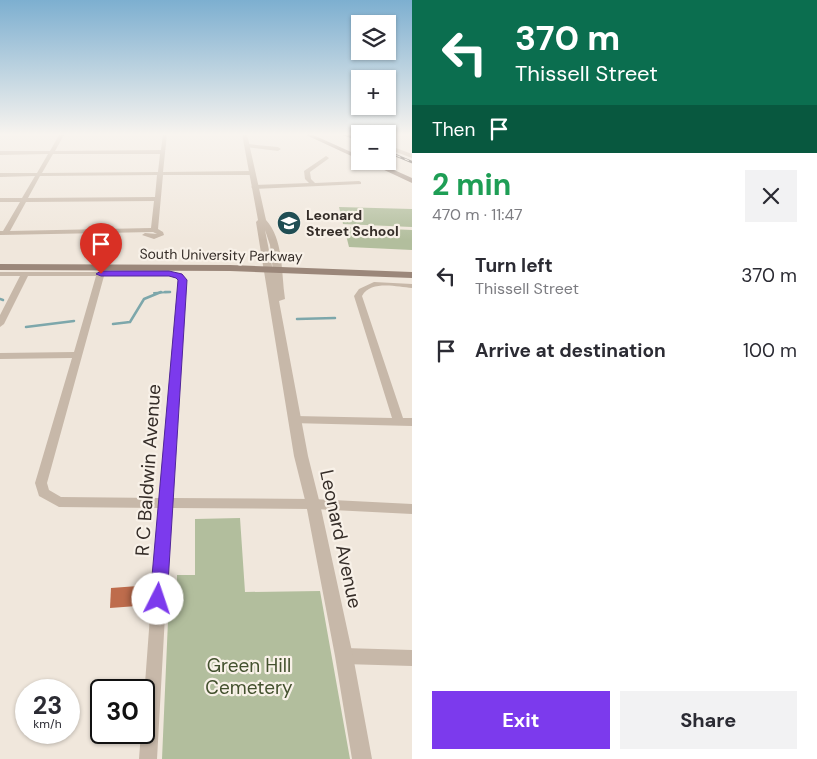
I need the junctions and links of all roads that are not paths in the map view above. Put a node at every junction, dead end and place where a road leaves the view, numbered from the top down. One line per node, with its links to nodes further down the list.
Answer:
1 (42, 169): 9 (street)
2 (160, 169): 10 (street)
3 (251, 169): 7 (street, Leonard Avenue)
4 (309, 169): 14 (street)
5 (397, 169): 11 (main road)
6 (388, 170): 12 (main road)
7 (252, 173): 10 (street); 15 (street, Leonard Avenue)
8 (0, 174): 9 (street)
9 (39, 174): 10 (street); 18 (street)
10 (160, 174): 16 (street)
11 (412, 176)
12 (412, 181)
13 (359, 183): 14 (street)
14 (314, 185): 15 (street)
15 (254, 187): 21 (street, Leonard Avenue)
16 (157, 199): 18 (street); 19 (street)
17 (0, 200): 18 (street)
18 (24, 200): 19 (street)
19 (2, 233)
20 (0, 258): 21 (main road, South University Parkway)
21 (272, 266): 22 (main road, South University Parkway); 23 (main road, South University Parkway); 27 (main road, South University Parkway); 32 (street, Leonard Avenue)
22 (0, 267)
23 (412, 267)
24 (0, 274): 25 (street)
25 (26, 274): 26 (street); 29 (street)
26 (101, 274): 30 (street); 35 (street, R C Baldwin Avenue)
27 (412, 275)
28 (412, 286): 33 (street)
29 (0, 324)
30 (78, 355): 31 (street); 35 (street)
31 (0, 356)
32 (295, 420): 33 (street); 36 (street, Leonard Avenue)
33 (398, 422): 34 (street)
34 (412, 422)
35 (165, 502): 36 (street); 40 (street, R C Baldwin Avenue)
36 (313, 504): 37 (street); 38 (street, Leonard Avenue)
37 (412, 510)
38 (344, 656): 39 (street); 41 (street, Leonard Avenue)
39 (412, 658)
40 (148, 759)
41 (362, 759)

